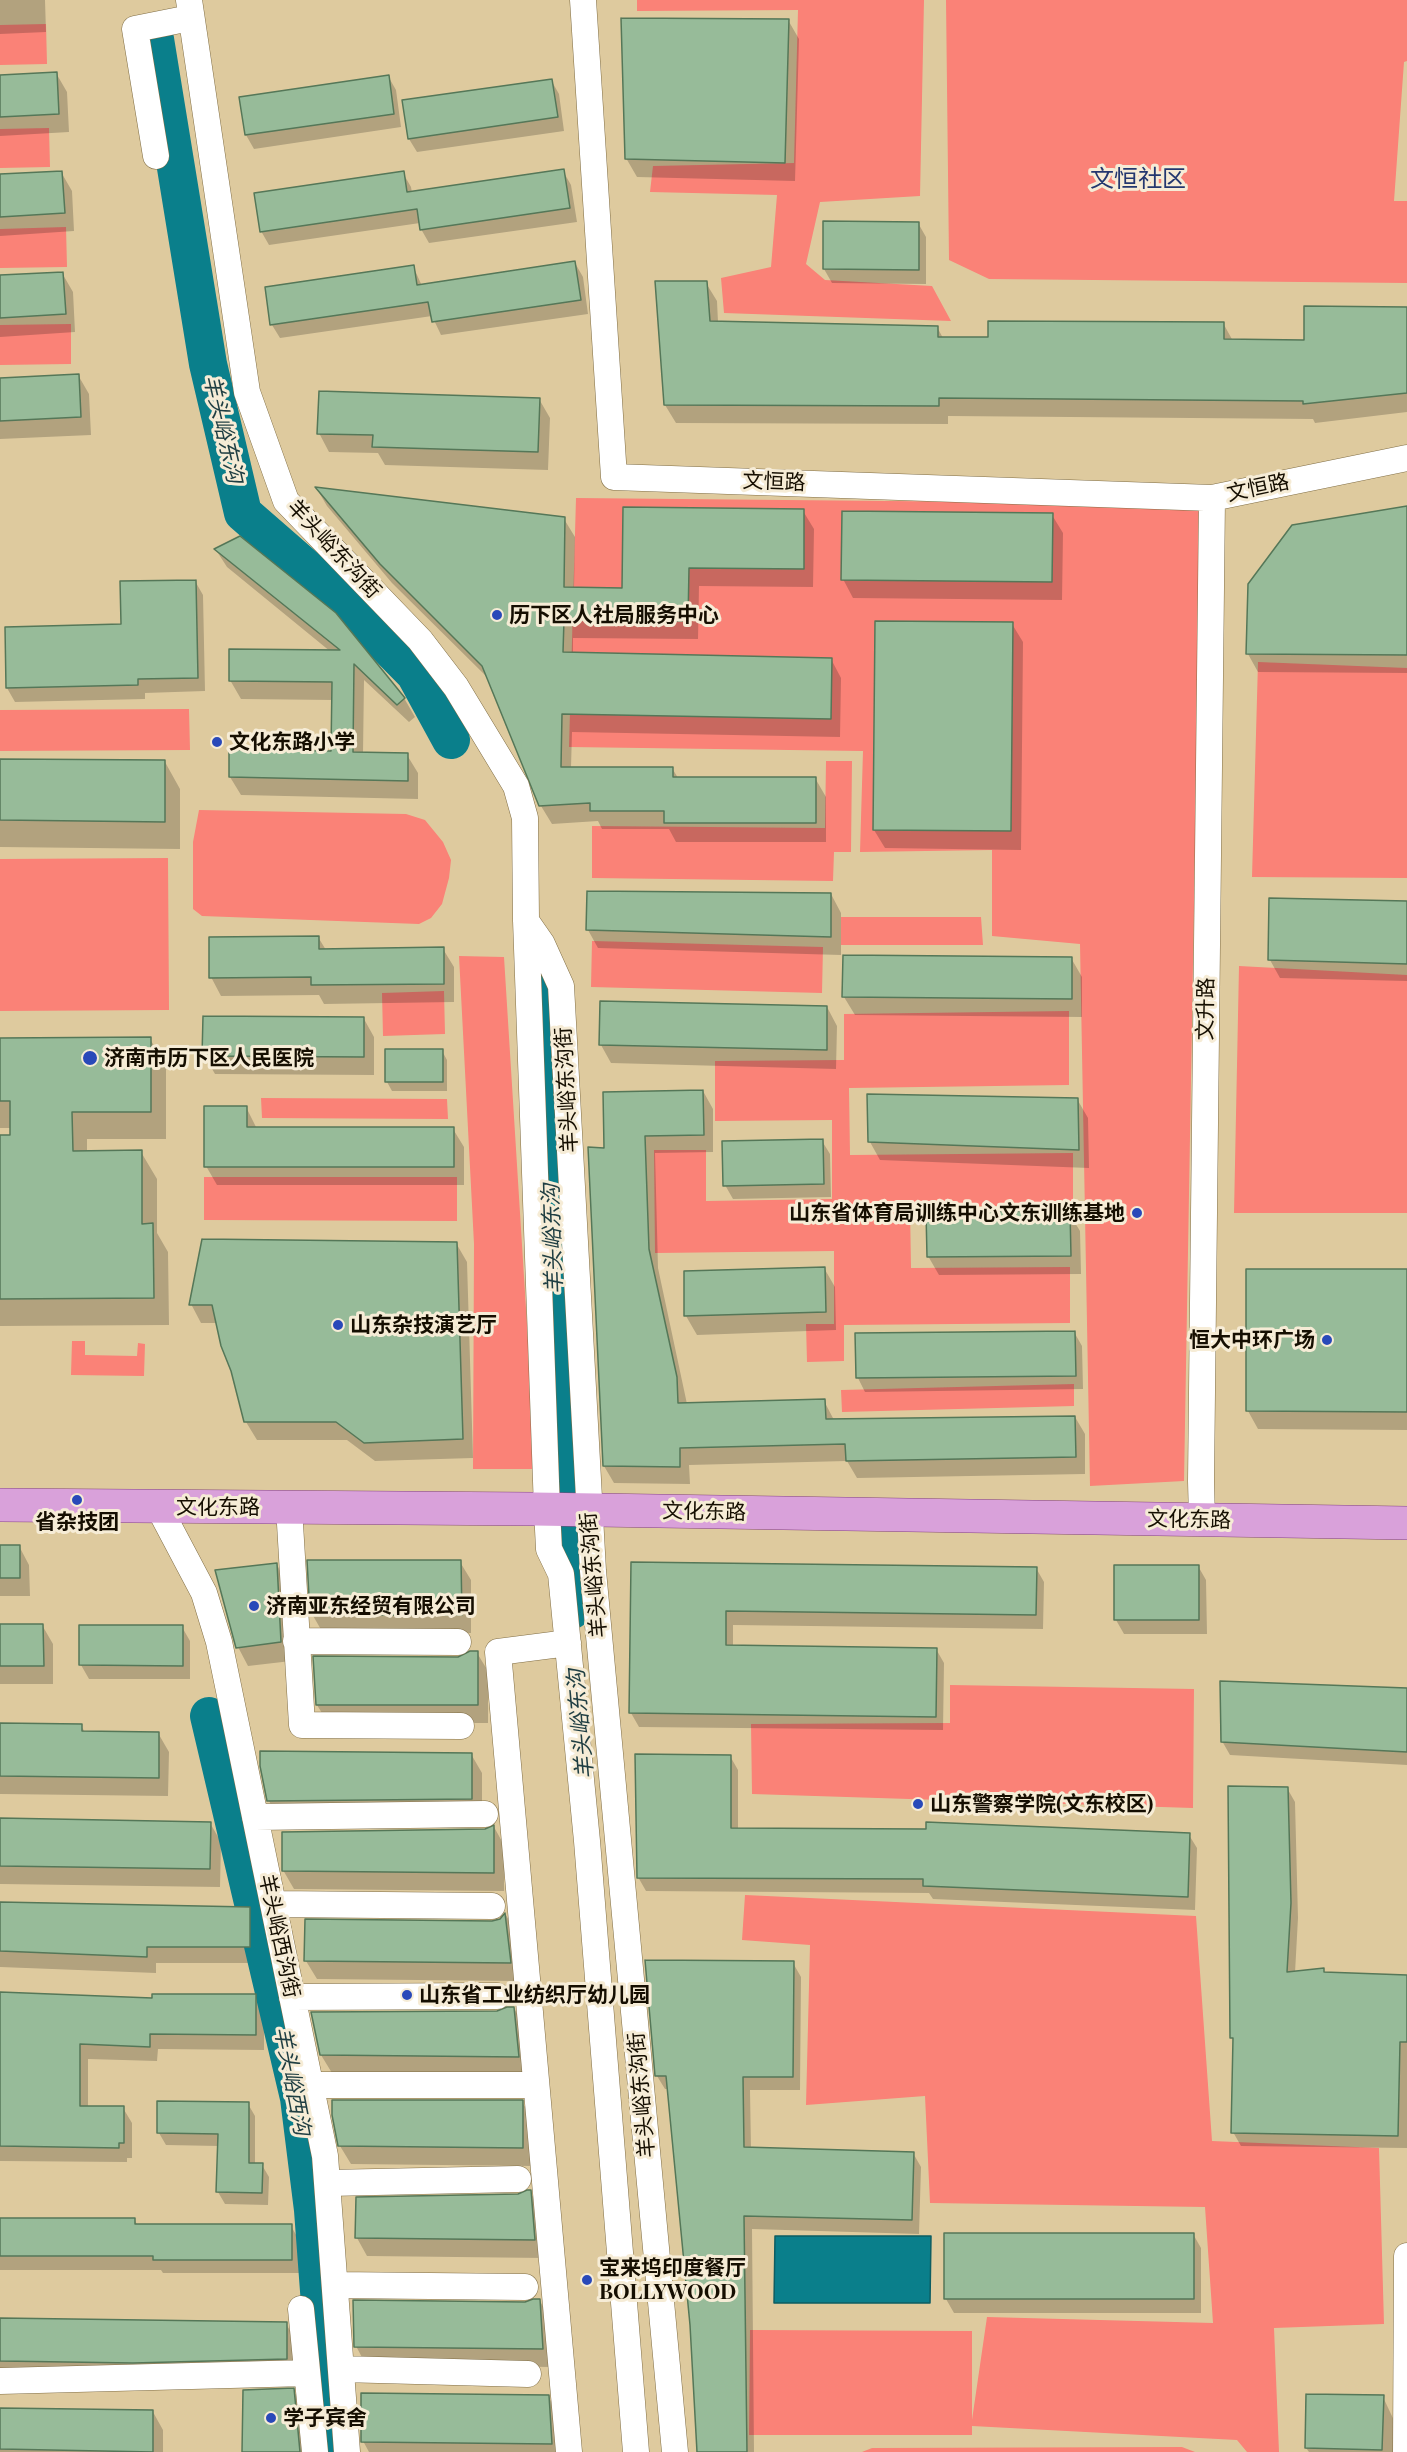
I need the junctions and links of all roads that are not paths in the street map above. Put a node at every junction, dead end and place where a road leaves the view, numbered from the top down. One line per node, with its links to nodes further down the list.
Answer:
1 (583, 0): 5 (street, 文恒路)
2 (189, 9): 3 (street); 6 (street, 羊头峪东沟街)
3 (156, 156)
4 (1407, 458): 5 (street, 文恒路)
5 (1212, 498): 12 (street, 文升路)
6 (526, 920): 10 (street, 羊头峪东沟街); 11 (street, 羊头峪东沟街)
7 (0, 1505): 8 (main road, 文化东路)
8 (158, 1506): 9 (main road, 文化东路); 19 (street, 羊头峪西沟街)
9 (289, 1507): 10 (main road, 文化东路); 14 (street)
10 (546, 1509): 11 (main road, 文化东路); 16 (street, 羊头峪东沟街)
11 (589, 1510): 12 (main road, 文化东路); 37 (street, 羊头峪东沟街)
12 (1202, 1520): 13 (main road, 文化东路)
13 (1407, 1523)
14 (297, 1641): 15 (street); 17 (street)
15 (458, 1642)
16 (568, 1643): 25 (street); 36 (street, 羊头峪东沟街)
17 (461, 1726)
18 (484, 1814): 19 (street)
19 (255, 1817): 20 (street, 羊头峪西沟街)
20 (273, 1904): 21 (street); 23 (street, 羊头峪西沟街)
21 (492, 1906)
22 (497, 1996): 23 (street)
23 (292, 1997): 24 (street, 羊头峪西沟街)
24 (311, 2085): 25 (street); 27 (street, 羊头峪西沟街)
25 (536, 2085): 40 (street)
26 (518, 2179): 27 (street)
27 (328, 2183): 29 (street, 羊头峪西沟街)
28 (1407, 2256): 43 (street)
29 (335, 2285): 30 (street); 32 (street, 羊头峪西沟街)
30 (525, 2287)
31 (301, 2309): 33 (street)
32 (341, 2369): 34 (street); 39 (street, 羊头峪西沟街)
33 (307, 2373): 35 (street); 38 (street)
34 (528, 2374)
35 (0, 2381)
36 (633, 2420): 37 (street); 41 (street, 羊头峪东沟街)
37 (673, 2422): 42 (street, 羊头峪东沟街)
38 (315, 2452)
39 (347, 2452)
40 (569, 2452)
41 (636, 2452)
42 (675, 2452)
43 (1406, 2452)

